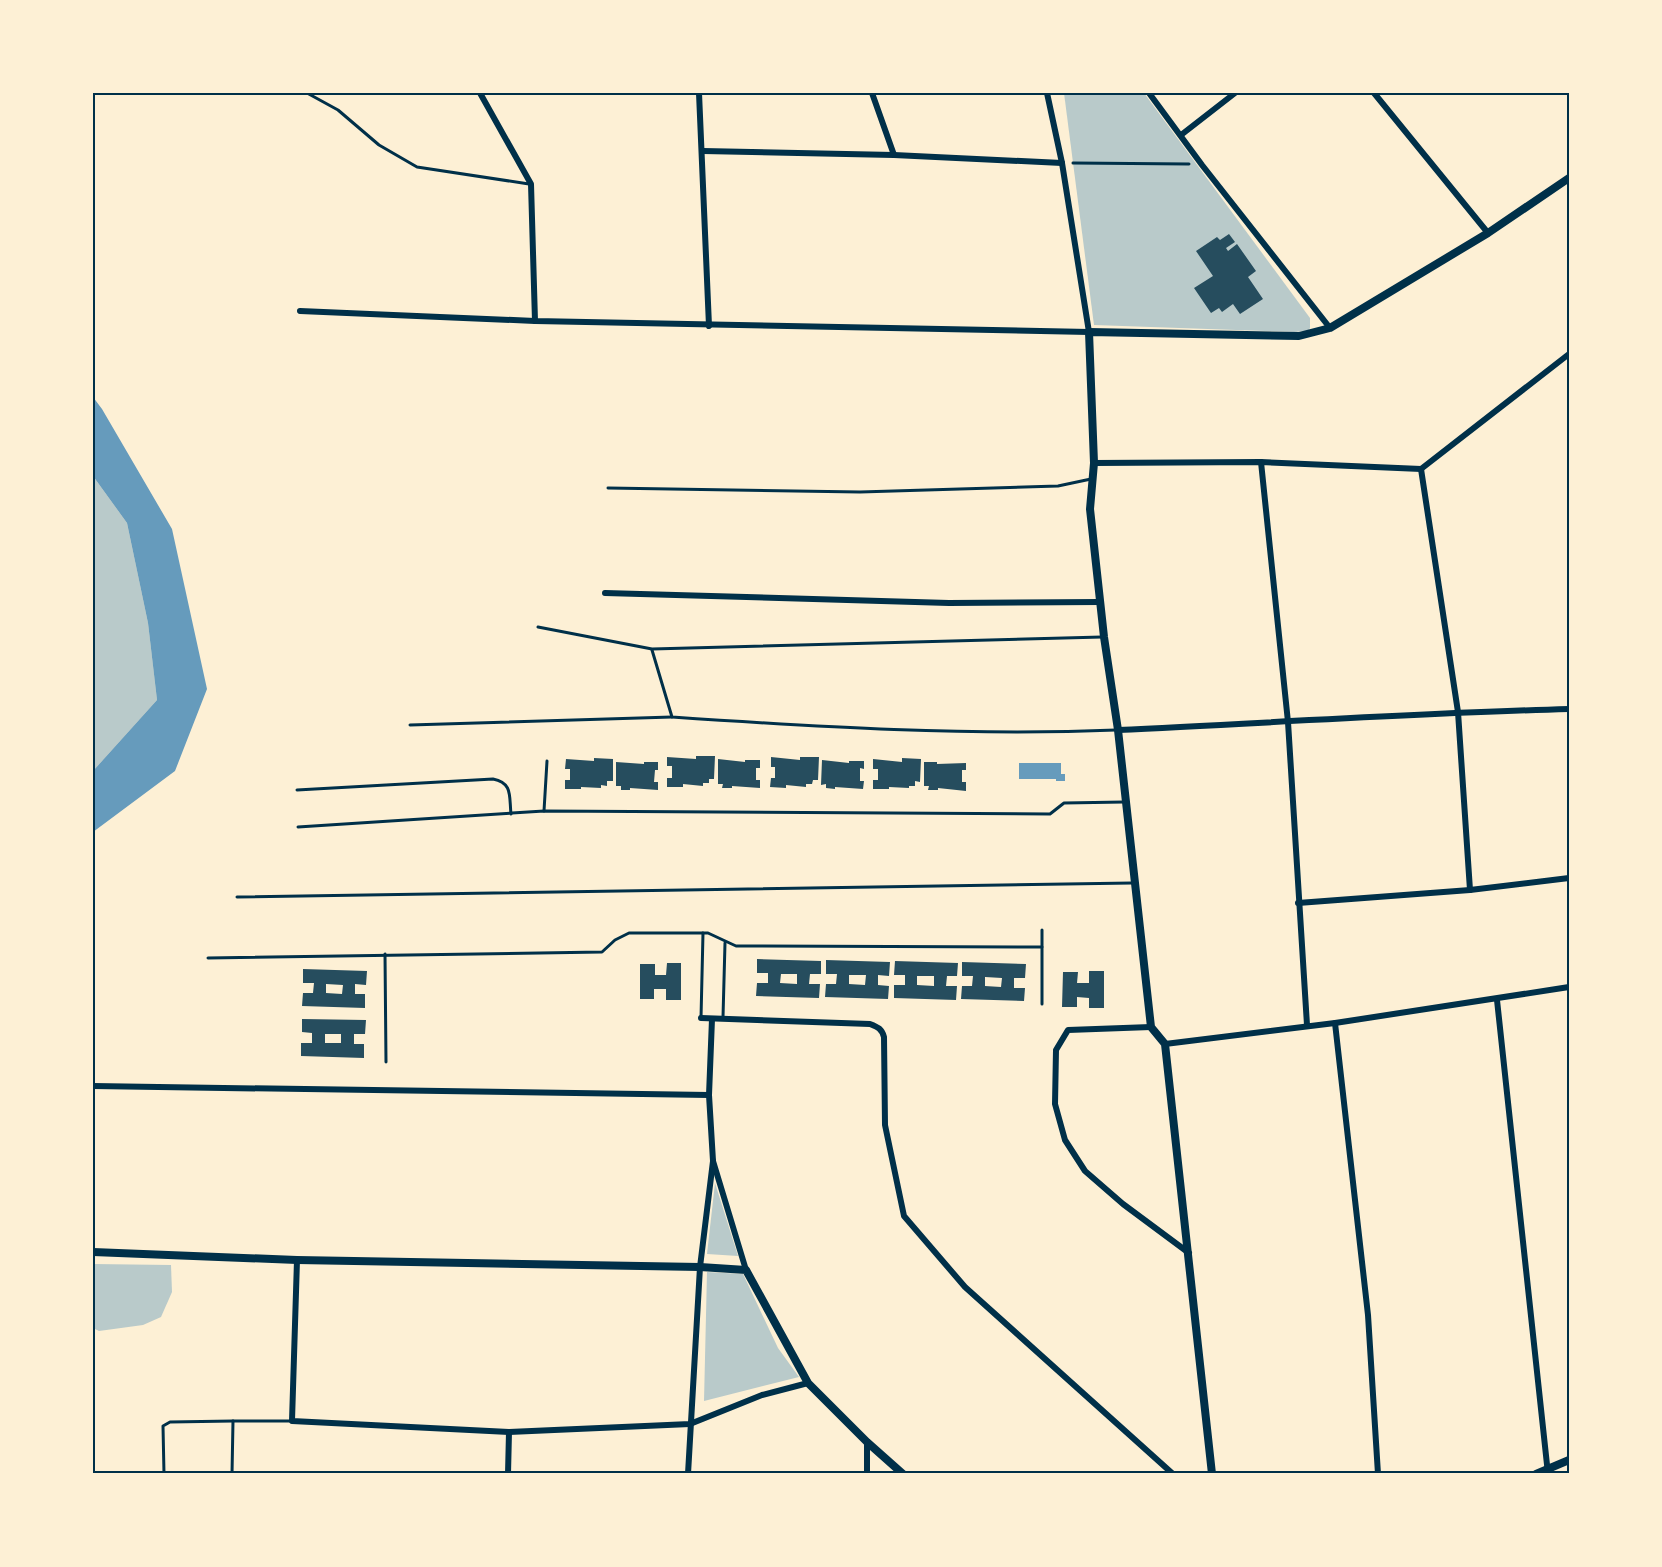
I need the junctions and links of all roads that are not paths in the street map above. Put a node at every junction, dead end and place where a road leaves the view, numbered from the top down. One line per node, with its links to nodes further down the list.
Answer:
1 (307, 93): 14 (lane)
2 (480, 93): 14 (street)
3 (699, 93): 10 (street)
4 (872, 93): 11 (street)
5 (1047, 93): 12 (street)
6 (1149, 93): 9 (street)
7 (1235, 93): 9 (street)
8 (1374, 93): 15 (street)
9 (1181, 135): 19 (street)
10 (703, 151): 11 (street); 18 (street)
11 (894, 154): 12 (street)
12 (1062, 162): 20 (street)
13 (1569, 178): 15 (street)
14 (531, 184): 17 (street)
15 (1488, 233): 19 (street)
16 (300, 310): 17 (street)
17 (535, 321): 18 (street)
18 (709, 326): 20 (street)
19 (1330, 328): 20 (street)
20 (1089, 332): 23 (street)
21 (1569, 354): 24 (street)
22 (1261, 462): 23 (street); 24 (street); 35 (street)
23 (1094, 463): 25 (street)
24 (1421, 469): 33 (street)
25 (1092, 479): 26 (lane); 28 (street)
26 (608, 488)
27 (605, 593): 28 (street)
28 (1100, 602): 30 (street)
29 (538, 627): 31 (lane)
30 (1104, 637): 31 (lane); 37 (street)
31 (652, 649): 34 (lane)
32 (1569, 709): 33 (street)
33 (1458, 712): 35 (street); 46 (street)
34 (672, 717): 36 (lane); 37 (lane)
35 (1288, 722): 37 (street); 48 (street)
36 (410, 725)
37 (1118, 730): 40 (street)
38 (547, 760): 41 (lane)
39 (297, 790): 42 (lane)
40 (1126, 802): 41 (lane); 45 (street)
41 (544, 811): 42 (lane)
42 (511, 814): 43 (lane)
43 (298, 827)
44 (1569, 878): 46 (street)
45 (1134, 883): 47 (lane); 63 (street)
46 (1470, 890): 48 (street)
47 (237, 897)
48 (1298, 903): 62 (street)
49 (1042, 930): 52 (lane)
50 (703, 933): 51 (lane); 53 (lane); 58 (lane)
51 (725, 942): 52 (lane); 60 (lane)
52 (1042, 947): 57 (lane)
53 (385, 954): 54 (lane); 65 (lane)
54 (208, 958)
55 (1569, 987): 56 (street)
56 (1497, 1000): 61 (street); 81 (street)
57 (1042, 1004)
58 (701, 1018): 59 (street)
59 (712, 1018): 60 (street); 67 (street)
60 (723, 1019): 88 (street)
61 (1335, 1023): 62 (street); 90 (street)
62 (1306, 1025): 64 (street)
63 (1151, 1026): 64 (street); 70 (street)
64 (1166, 1044): 70 (street)
65 (386, 1062)
66 (93, 1086): 67 (street)
67 (709, 1095): 68 (street)
68 (713, 1161): 72 (street); 73 (street)
69 (93, 1252): 71 (street)
70 (1190, 1253): 89 (street)
71 (297, 1260): 72 (street); 76 (street)
72 (700, 1267): 73 (street); 77 (street)
73 (746, 1270): 74 (street)
74 (808, 1383): 77 (street); 79 (street)
75 (233, 1421): 76 (lane); 82 (lane); 83 (lane)
76 (292, 1421): 78 (street)
77 (690, 1424): 78 (street); 85 (street)
78 (508, 1432): 84 (street)
79 (867, 1442): 86 (street); 87 (street)
80 (1569, 1460): 81 (street)
81 (1548, 1471): 91 (street)
82 (164, 1474)
83 (232, 1474)
84 (508, 1474)
85 (688, 1474)
86 (867, 1474)
87 (903, 1474)
88 (1173, 1474)
89 (1212, 1474)
90 (1378, 1474)
91 (1536, 1474)

